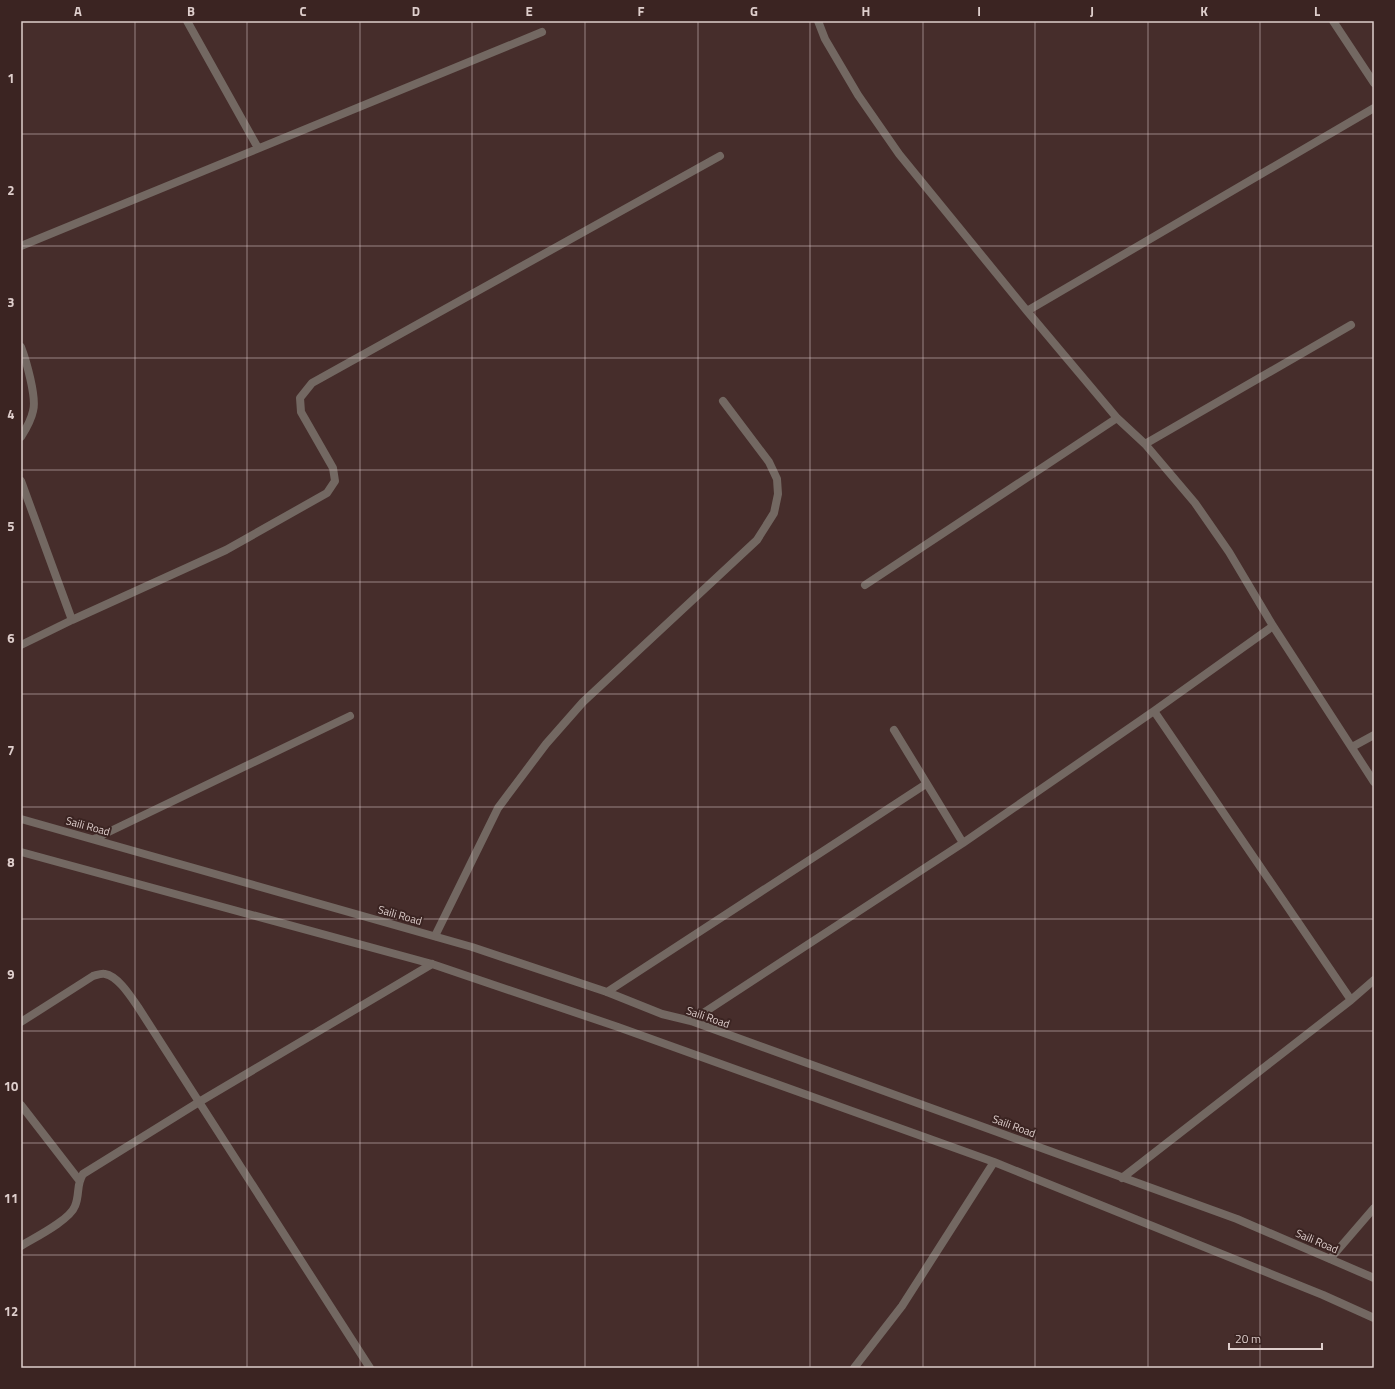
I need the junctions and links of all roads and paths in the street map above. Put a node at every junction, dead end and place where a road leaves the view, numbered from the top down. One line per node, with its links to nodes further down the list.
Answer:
1 (187, 21): 7 (street)
2 (818, 21): 10 (street)
3 (1333, 21): 5 (street)
4 (542, 32): 7 (street)
5 (1374, 83)
6 (1374, 108): 10 (street)
7 (258, 148): 9 (street)
8 (720, 156): 19 (street)
9 (21, 246)
10 (1027, 311): 14 (street)
11 (1351, 325): 16 (street)
12 (21, 347): 15 (street)
13 (723, 401): 33 (street)
14 (1117, 418): 16 (street); 18 (street)
15 (21, 437)
16 (1145, 444): 20 (street)
17 (21, 481): 19 (street)
18 (865, 585)
19 (72, 620): 21 (street)
20 (1273, 626): 22 (street); 26 (street)
21 (21, 645)
22 (1154, 711): 31 (street); 37 (street)
23 (350, 716): 30 (street)
24 (894, 730): 28 (street)
25 (1374, 735): 26 (street)
26 (1352, 746): 27 (street)
27 (1374, 782)
28 (926, 784): 31 (street); 36 (street)
29 (21, 819): 30 (street, Saili Road)
30 (94, 839): 33 (street, Saili Road)
31 (963, 843): 39 (street)
32 (21, 852): 34 (street)
33 (435, 936): 36 (street, Saili Road)
34 (432, 964): 40 (street); 42 (street)
35 (1374, 980): 37 (street)
36 (607, 992): 39 (street, Saili Road)
37 (1350, 1000): 43 (street)
38 (21, 1022): 40 (street)
39 (691, 1022): 43 (street, Saili Road)
40 (199, 1102): 44 (street); 50 (street)
41 (21, 1105): 44 (street)
42 (994, 1162): 49 (street); 51 (street)
43 (1122, 1178): 47 (street, Saili Road)
44 (79, 1180): 46 (street)
45 (1374, 1208): 47 (street)
46 (21, 1246)
47 (1330, 1259): 48 (street, Saili Road)
48 (1374, 1278)
49 (1374, 1318)
50 (370, 1368)
51 (854, 1368)

